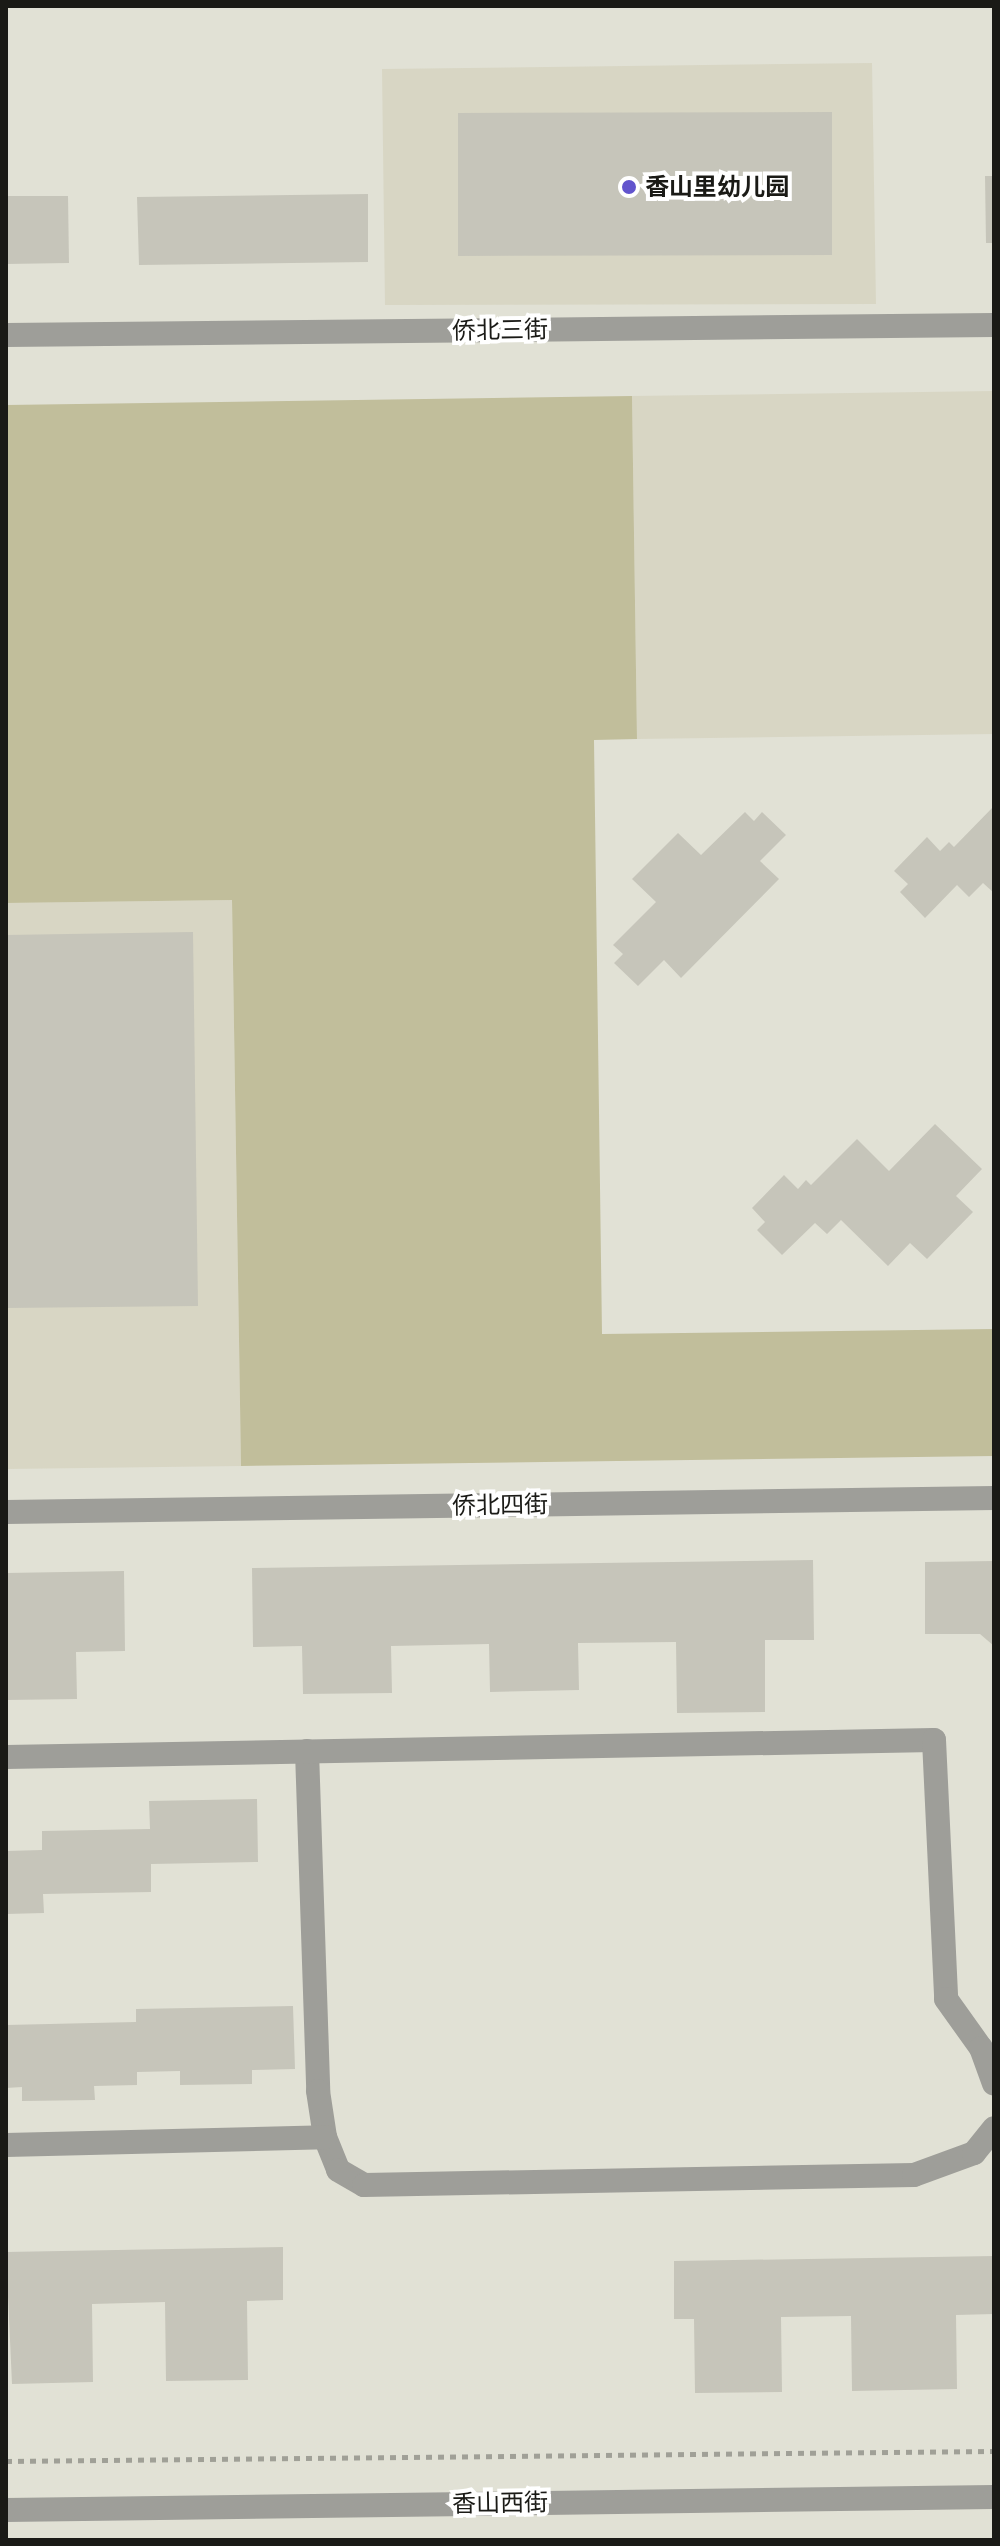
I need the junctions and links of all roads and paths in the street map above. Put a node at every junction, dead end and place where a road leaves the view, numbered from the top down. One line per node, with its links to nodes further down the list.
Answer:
1 (994, 325): 2 (street, 侨北三街)
2 (6, 335)
3 (994, 1498): 4 (street, 侨北四街)
4 (6, 1512)
5 (307, 1751): 6 (street); 7 (street); 9 (street)
6 (6, 1757)
7 (994, 2084)
8 (994, 2128): 9 (street)
9 (325, 2137): 10 (street)
10 (6, 2145)
11 (994, 2451): 12 (path)
12 (6, 2461)
13 (994, 2497): 14 (street, 香山西街)
14 (6, 2510)

